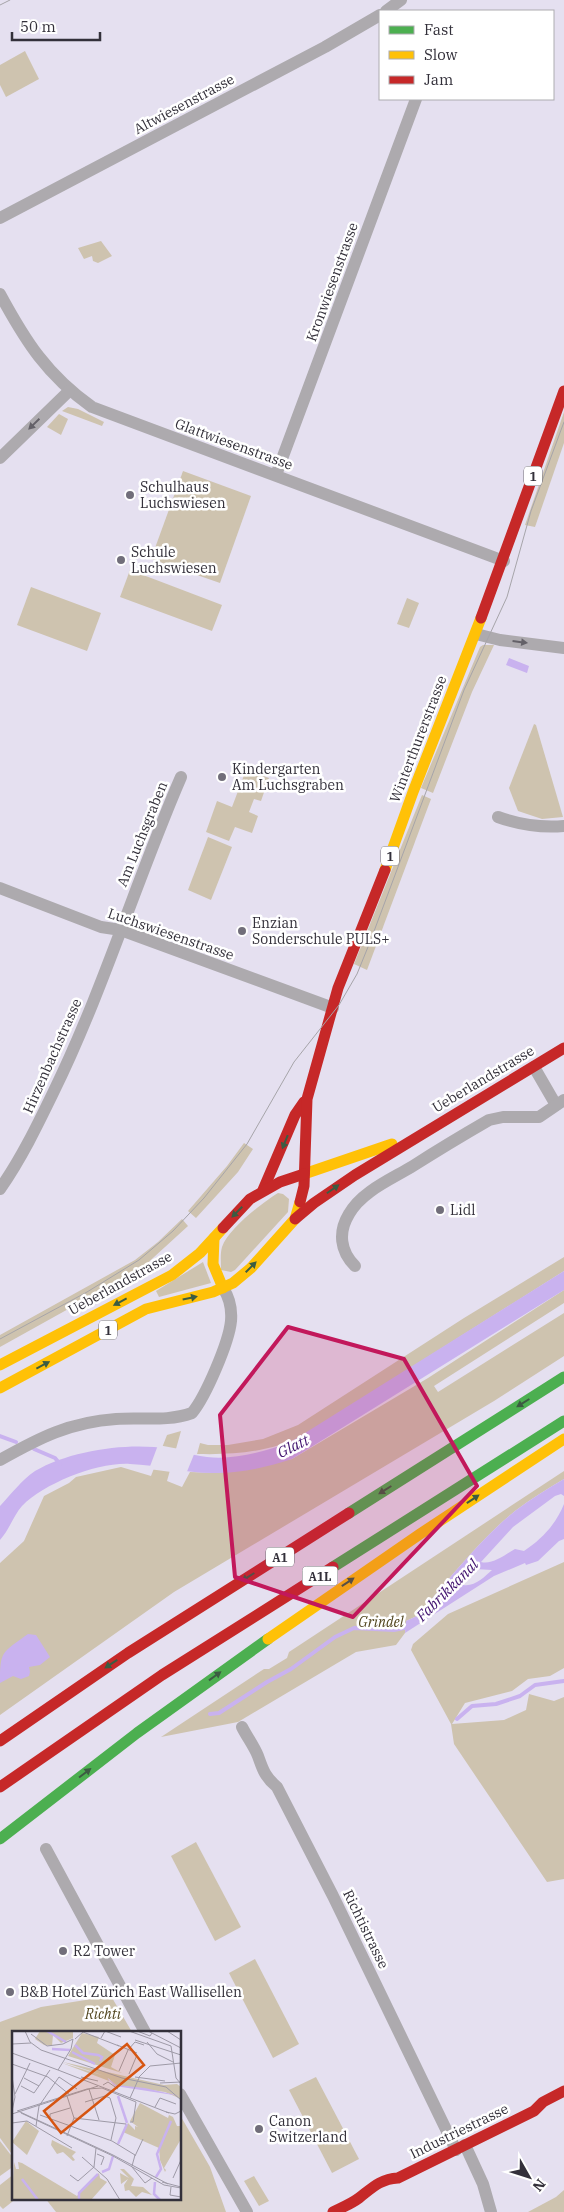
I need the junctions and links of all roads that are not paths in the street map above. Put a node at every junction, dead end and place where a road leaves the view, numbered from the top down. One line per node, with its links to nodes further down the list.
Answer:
1 (401, 0): 2 (street)
2 (387, 10)
3 (379, 16): 5 (street, Altwiesenstrasse)
4 (416, 100): 10 (street, Kronwiesenstrasse)
5 (0, 218)
6 (0, 294): 7 (street, Glattwiesenstrasse)
7 (69, 391): 9 (street, one-way to 9); 10 (street, Glattwiesenstrasse)
8 (564, 391): 11 (main road, Winterthurerstrasse / 1)
9 (0, 458)
10 (276, 475): 11 (street, Glattwiesenstrasse)
11 (504, 561): 12 (main road, Winterthurerstrasse / 1)
12 (476, 634): 13 (street, one-way to 13); 19 (main road, Winterthurerstrasse / 1)
13 (564, 648)
14 (181, 777): 18 (street, Am Luchsgraben)
15 (498, 818): 16 (street)
16 (564, 826)
17 (0, 888): 18 (street, Luchswiesenstrasse)
18 (121, 930): 19 (street, Luchswiesenstrasse); 26 (street, Hirzenbachstrasse)
19 (333, 1008): 22 (main road, Winterthurerstrasse / 1)
20 (564, 1048): 21 (main road, Ueberlandstrasse)
21 (534, 1067): 23 (street); 24 (main road, Ueberlandstrasse)
22 (307, 1098): 25 (main road, Winterthurerstrasse / 1); 27 (main road, Winterthurerstrasse / 1, one-way to 27)
23 (560, 1102): 31 (street)
24 (418, 1136): 25 (main road, Ueberlandstrasse); 29 (main road, Ueberlandstrasse, one-way to 24)
25 (304, 1174): 27 (main road); 28 (main road, Ueberlandstrasse / 1)
26 (0, 1189)
27 (263, 1190): 28 (main road); 30 (main road, Ueberlandstrasse / 1, one-way to 30)
28 (299, 1206): 29 (main road, Ueberlandstrasse / 1)
29 (295, 1220): 32 (main road, Ueberlandstrasse / 1, one-way to 29)
30 (214, 1238): 32 (main road); 33 (main road, Ueberlandstrasse / 1, one-way to 33)
31 (355, 1266)
32 (223, 1288): 35 (main road, Ueberlandstrasse / 1, one-way to 32); 38 (street)
33 (0, 1365)
34 (564, 1377): 40 (main road, A1, one-way to 40)
35 (0, 1388)
36 (564, 1421): 41 (main road, A1L)
37 (564, 1439): 44 (main road, one-way to 37)
38 (0, 1460)
39 (242, 1727): 53 (street, Richtistrasse)
40 (0, 1741)
41 (35, 1761): 42 (main road, A1L); 43 (main road)
42 (0, 1786)
43 (0, 1795)
44 (46, 1803): 45 (main road); 46 (main road)
45 (0, 1830)
46 (0, 1839)
47 (46, 1849): 48 (street)
48 (144, 2031)
49 (564, 2091): 52 (main road, Industriestrasse)
50 (181, 2096): 54 (street)
51 (564, 2103): 52 (main road, Industriestrasse)
52 (534, 2111): 53 (main road, Industriestrasse)
53 (460, 2148): 55 (main road, Industriestrasse); 56 (street, Richtistrasse)
54 (247, 2212)
55 (333, 2212)
56 (491, 2212)

